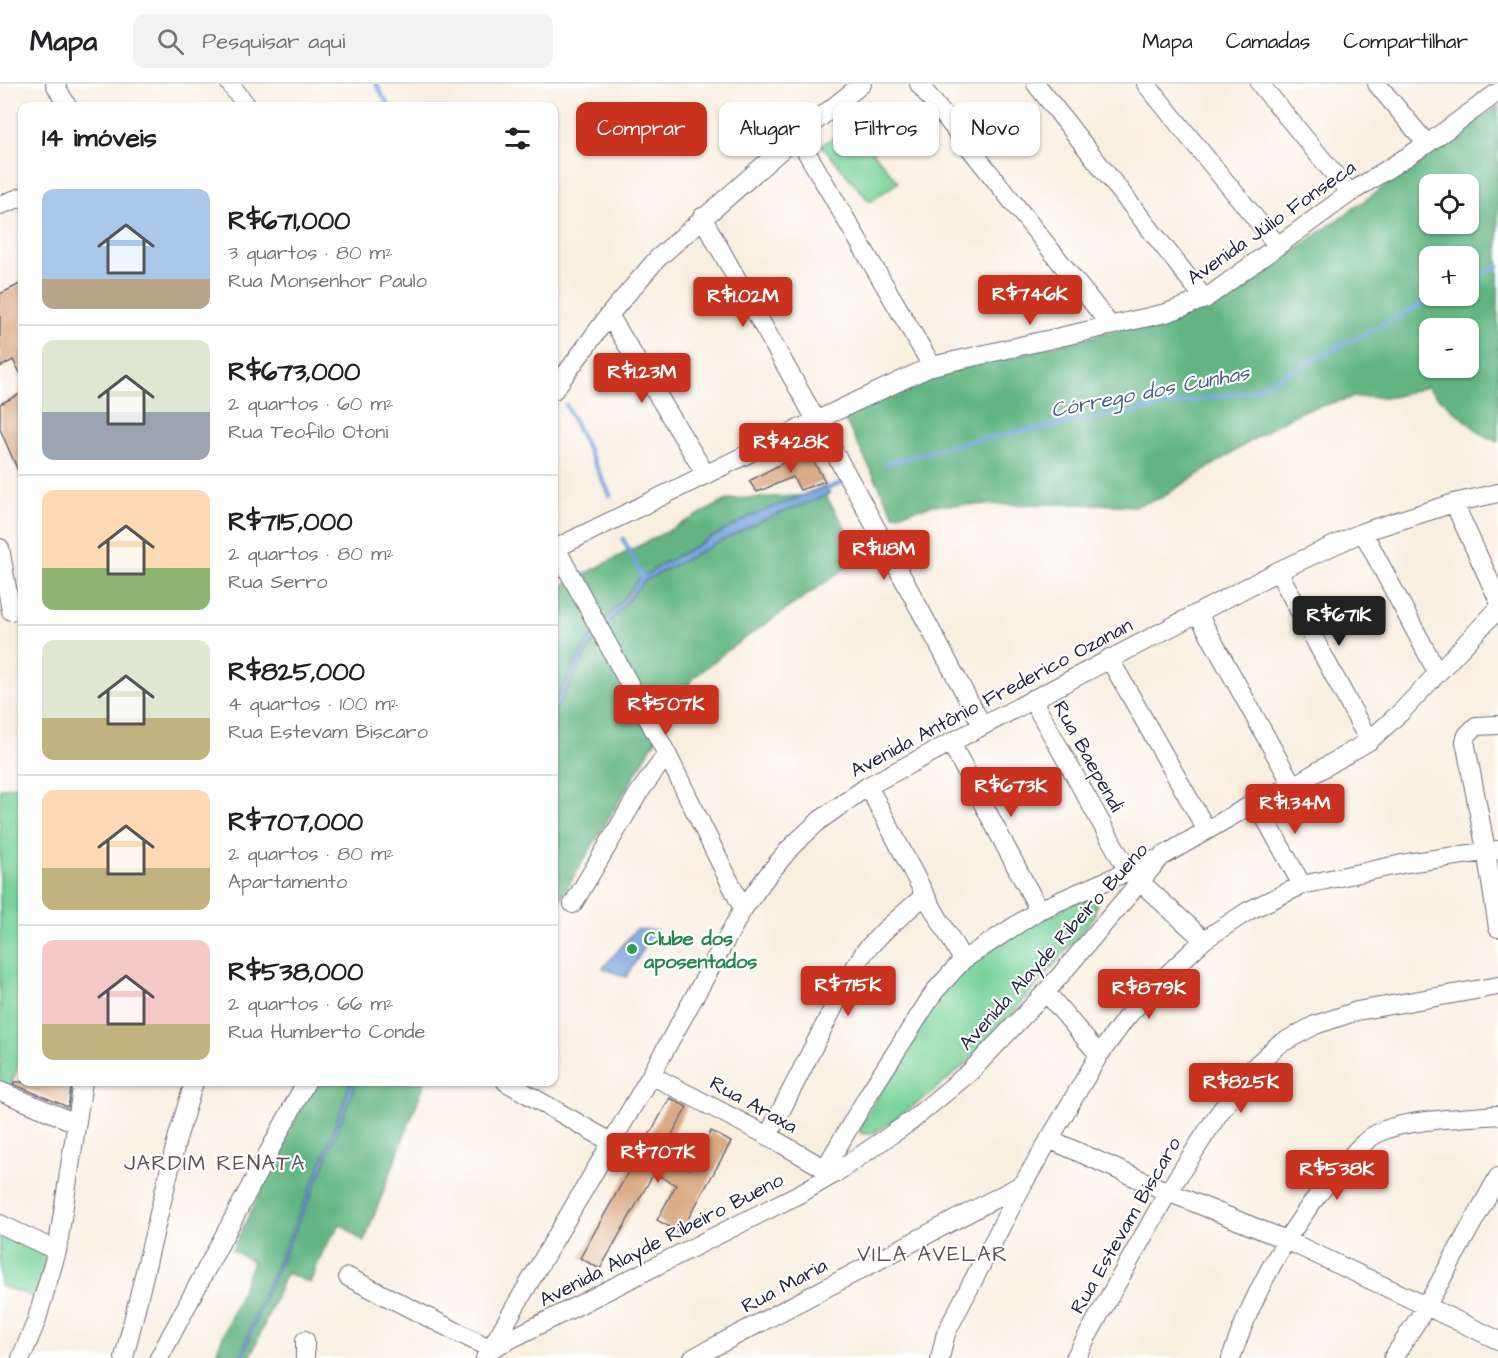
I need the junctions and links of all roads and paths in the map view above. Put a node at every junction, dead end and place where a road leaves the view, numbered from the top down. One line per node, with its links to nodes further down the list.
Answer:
1 (55, 84): 10 (street)
2 (230, 84): 11 (street)
3 (862, 84): 12 (street)
4 (919, 84): 23 (street)
5 (1036, 84): 21 (street)
6 (1146, 84): 20 (street)
7 (1260, 84): 16 (street)
8 (1377, 84): 13 (street)
9 (1491, 91): 13 (street, Avenida Júlio Fonseca)
10 (65, 102)
11 (244, 102)
12 (821, 117)
13 (1427, 144): 16 (street, Avenida Júlio Fonseca)
14 (774, 156): 19 (street)
15 (809, 156): 24 (street)
16 (1350, 193): 20 (street, Avenida Júlio Fonseca)
17 (18, 198): 18 (street)
18 (0, 205)
19 (702, 217): 22 (street); 26 (street)
20 (1278, 246): 21 (street, Avenida Júlio Fonseca)
21 (1205, 298): 23 (street, Avenida Júlio Fonseca)
22 (609, 315): 25 (street); 27 (street)
23 (1111, 326): 24 (street, Avenida Júlio Fonseca)
24 (932, 366): 26 (street, Avenida Júlio Fonseca)
25 (558, 385)
26 (815, 421): 27 (street, Avenida Júlio Fonseca); 42 (street)
27 (706, 475): 32 (street, Avenida Júlio Fonseca)
28 (1498, 493): 29 (street, Avenida Antônio Frederico Ozanan)
29 (1454, 503): 30 (street, Avenida Antônio Frederico Ozanan); 35 (street)
30 (1363, 532): 34 (street, Avenida Antônio Frederico Ozanan); 40 (street)
31 (0, 548): 37 (street)
32 (558, 548)
33 (558, 554): 46 (street)
34 (1278, 571): 38 (street, Avenida Antônio Frederico Ozanan); 44 (street)
35 (1498, 598)
36 (1498, 609): 40 (street, Avenida Alayde Ribeiro Bueno)
37 (11, 611)
38 (1198, 614): 39 (street, Avenida Antônio Frederico Ozanan); 48 (street)
39 (1109, 658): 41 (street, Avenida Antônio Frederico Ozanan); 50 (street)
40 (1437, 672): 44 (street, Avenida Alayde Ribeiro Bueno)
41 (1032, 699): 42 (street, Avenida Antônio Frederico Ozanan); 52 (street, Rua Baependi)
42 (982, 724): 45 (street, Avenida Antônio Frederico Ozanan)
43 (1498, 725): 51 (street)
44 (1369, 741): 48 (street, Avenida Alayde Ribeiro Bueno)
45 (951, 742): 47 (street, Avenida Antônio Frederico Ozanan); 57 (street)
46 (667, 754): 55 (street); 56 (street)
47 (868, 786): 54 (street); 56 (street, Avenida Antônio Frederico Ozanan)
48 (1293, 786): 49 (street, Avenida Alayde Ribeiro Bueno)
49 (1256, 802): 50 (street, Avenida Alayde Ribeiro Bueno); 53 (street)
50 (1206, 829): 52 (street, Avenida Alayde Ribeiro Bueno)
51 (1492, 850): 53 (street); 58 (street)
52 (1133, 877): 57 (street); 59 (street, Rua Baependi); 62 (street, Avenida Alayde Ribeiro Bueno)
53 (1302, 885): 59 (street)
54 (925, 895): 60 (street); 72 (street)
55 (573, 904)
56 (743, 909): 64 (street, Avenida Antônio Frederico Ozanan)
57 (1039, 910): 60 (street)
58 (1498, 928)
59 (1204, 940): 63 (street)
60 (963, 960): 75 (street)
61 (1498, 986): 78 (street, Rua Estevam Biscaro)
62 (1046, 992): 63 (street); 75 (street, Avenida Alayde Ribeiro Bueno)
63 (1100, 1054): 73 (street)
64 (651, 1075): 72 (street, Rua Araxa); 74 (street, Avenida Antônio Frederico Ozanan)
65 (82, 1086): 71 (street)
66 (193, 1086): 87 (street)
67 (304, 1086): 88 (street)
68 (513, 1086): 74 (street)
69 (0, 1091): 71 (street)
70 (1498, 1115): 80 (street)
71 (76, 1123): 81 (street)
72 (768, 1136): 75 (street, Rua Araxa)
73 (1049, 1139): 77 (street); 78 (street)
74 (611, 1142): 85 (street, Avenida Antônio Frederico Ozanan)
75 (829, 1172): 85 (street, Avenida Alayde Ribeiro Bueno)
76 (1498, 1176): 83 (street)
77 (1023, 1184): 89 (street, Rua Maria); 90 (street)
78 (1168, 1192): 80 (street); 91 (street, Rua Estevam Biscaro)
79 (0, 1224): 81 (street)
80 (1286, 1240): 83 (street); 92 (street)
81 (57, 1251): 86 (street)
82 (348, 1277): 85 (street)
83 (1426, 1307): 84 (street); 93 (street)
84 (1498, 1340)
85 (488, 1354)
86 (21, 1358)
87 (124, 1358)
88 (159, 1358)
89 (693, 1358)
90 (940, 1358)
91 (1075, 1358)
92 (1231, 1358)
93 (1393, 1358)

